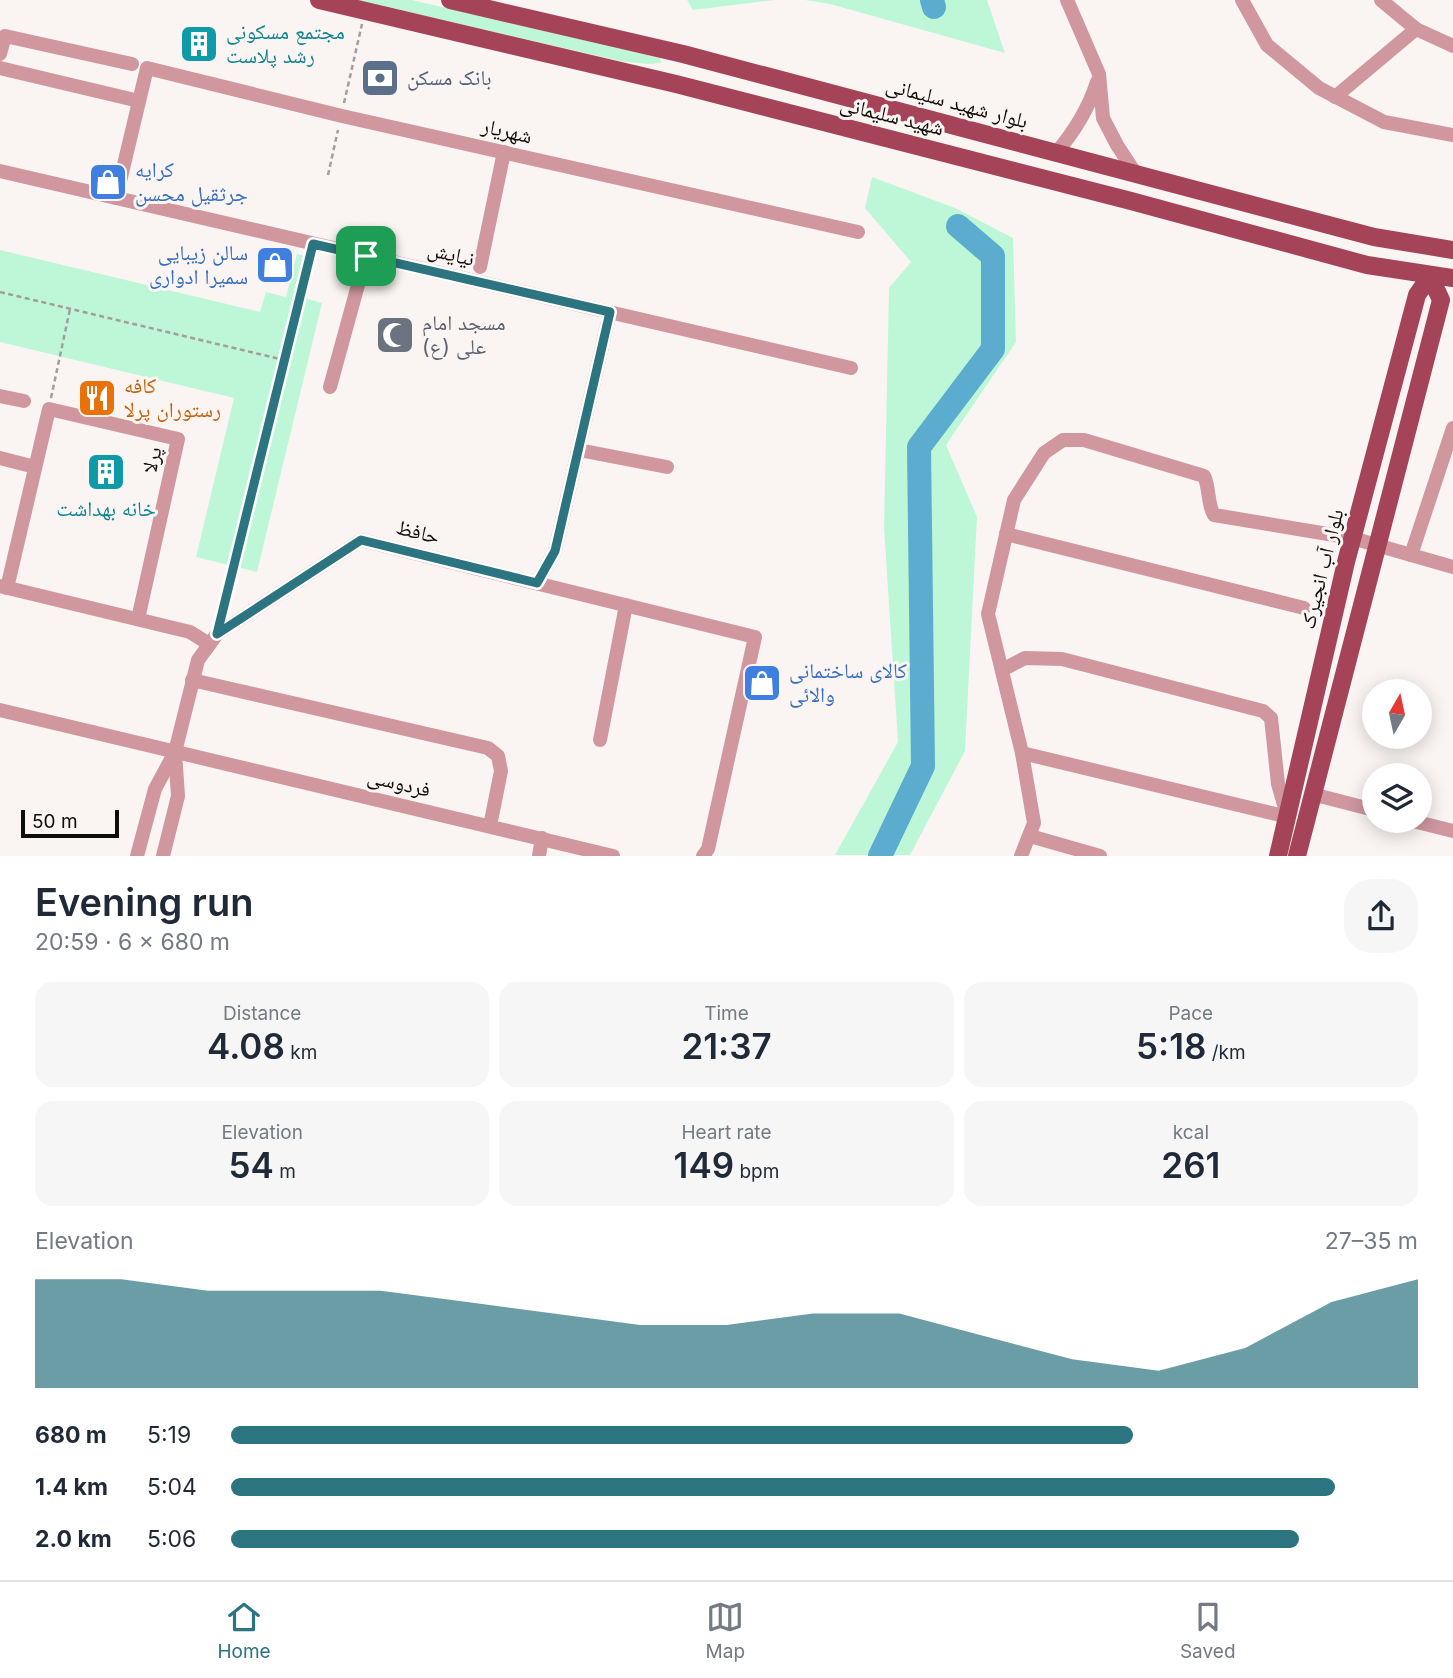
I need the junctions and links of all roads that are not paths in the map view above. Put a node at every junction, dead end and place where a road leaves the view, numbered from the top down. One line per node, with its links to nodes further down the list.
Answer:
1 (318, 0): 13 (main road, شهید سلیمانی)
2 (450, 0): 9 (main road, بلوار شهید سلیمانی)
3 (1067, 0): 12 (street)
4 (1241, 0): 14 (street)
5 (1381, 0): 6 (street)
6 (1416, 29): 7 (street); 14 (street)
7 (1453, 46)
8 (0, 54): 10 (street, شهریار)
9 (683, 54): 13 (main road); 18 (main road, بلوار شهید سلیمانی)
10 (140, 66): 15 (street); 17 (street, شهریار)
11 (0, 68): 15 (street)
12 (1099, 74): 18 (street); 20 (street)
13 (676, 84): 26 (main road, شهید سلیمانی)
14 (1335, 97): 16 (street)
15 (139, 101): 21 (street)
16 (1453, 135)
17 (505, 152): 22 (street, شهریار); 25 (street)
18 (1056, 153): 20 (main road, بلوار شهید سلیمانی)
19 (0, 171): 21 (street, نیایش)
20 (1136, 174): 23 (main road, بلوار شهید سلیمانی)
21 (116, 198): 24 (street, نیایش)
22 (858, 232)
23 (1453, 250)
24 (366, 256): 30 (street, نیایش); 32 (street)
25 (480, 267)
26 (1430, 276): 27 (main road, شهید سلیمانی); 28 (main road, بلوار آب انجیرک); 29 (main road)
27 (1453, 278)
28 (1415, 302): 29 (main road); 41 (main road, بلوار آب انجیرک)
29 (1444, 305): 42 (main road)
30 (610, 312): 31 (street, نیایش); 36 (street)
31 (851, 368)
32 (330, 387)
33 (0, 396): 34 (street)
34 (24, 401)
35 (1453, 428): 43 (street)
36 (579, 450): 39 (street); 45 (street)
37 (0, 458): 38 (street)
38 (35, 467): 46 (street); 49 (street, پرلا)
39 (667, 467)
40 (1006, 534): 41 (street); 48 (street); 51 (street)
41 (1352, 538): 42 (street); 61 (main road, بلوار آب انجیرک)
42 (1377, 545): 43 (street); 58 (main road)
43 (1411, 555): 44 (street)
44 (1453, 567)
45 (537, 583): 47 (street, حافظ); 50 (street, حافظ)
46 (3, 587): 49 (street)
47 (626, 605): 54 (street); 71 (street, حافظ)
48 (1304, 608)
49 (138, 619): 50 (street)
50 (213, 639): 52 (street)
51 (1002, 670): 56 (street); 61 (street)
52 (192, 680): 55 (street); 62 (street)
53 (0, 710): 55 (street, فردوسی)
54 (600, 740)
55 (175, 752): 57 (street); 59 (street); 62 (street, فردوسی)
56 (1022, 753): 61 (street); 65 (street)
57 (155, 789): 59 (street); 67 (street)
58 (1312, 794): 60 (street); 75 (main road)
59 (178, 796): 68 (street)
60 (1362, 807)
61 (1288, 817): 74 (main road, بلوار آب انجیرک)
62 (490, 826): 66 (street, فردوسی)
63 (1432, 826): 64 (street)
64 (1453, 831)
65 (1030, 836): 72 (street); 73 (street)
66 (542, 838): 69 (street); 70 (street, فردوسی)
67 (137, 856)
68 (163, 856)
69 (539, 856)
70 (613, 856)
71 (703, 856)
72 (1021, 856)
73 (1100, 856)
74 (1278, 856)
75 (1297, 856)

